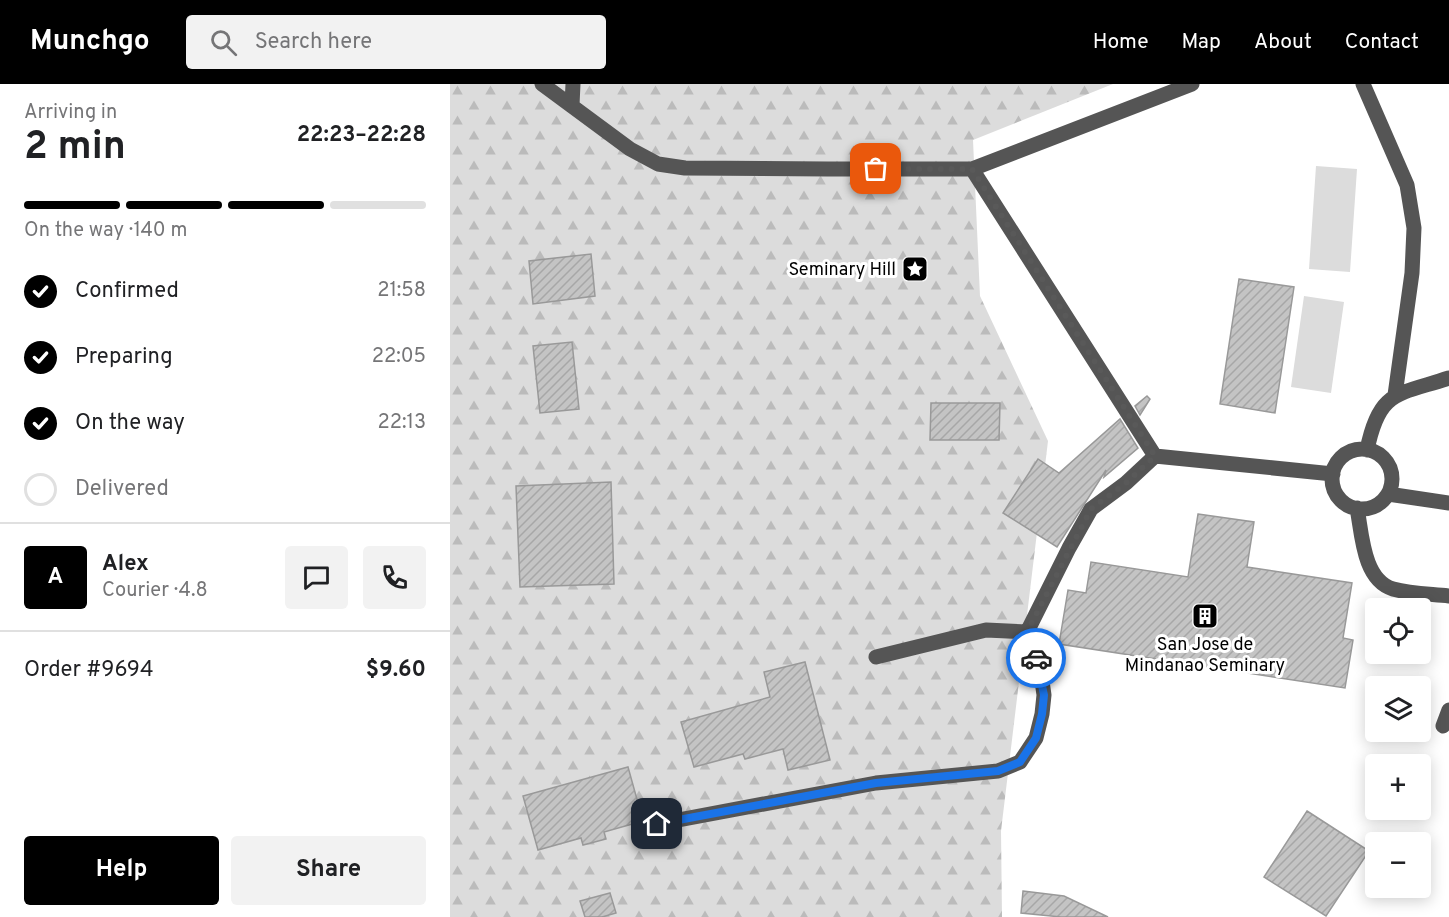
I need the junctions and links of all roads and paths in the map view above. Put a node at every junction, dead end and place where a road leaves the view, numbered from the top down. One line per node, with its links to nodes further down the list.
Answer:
1 (542, 84): 5 (street)
2 (573, 84): 5 (street)
3 (1192, 84): 6 (street)
4 (1364, 84): 8 (street)
5 (572, 105): 6 (street)
6 (972, 169): 10 (street)
7 (1449, 378): 8 (street)
8 (1395, 396): 9 (street)
9 (1367, 450): 11 (street); 12 (street)
10 (1155, 456): 11 (street); 16 (street)
11 (1333, 474): 14 (street)
12 (1388, 494): 13 (street); 14 (street)
13 (1449, 503)
14 (1357, 508): 15 (street)
15 (1449, 596)
16 (1027, 632): 17 (street); 20 (street)
17 (876, 657)
18 (1449, 710): 19 (street)
19 (1443, 726)
20 (657, 824)

